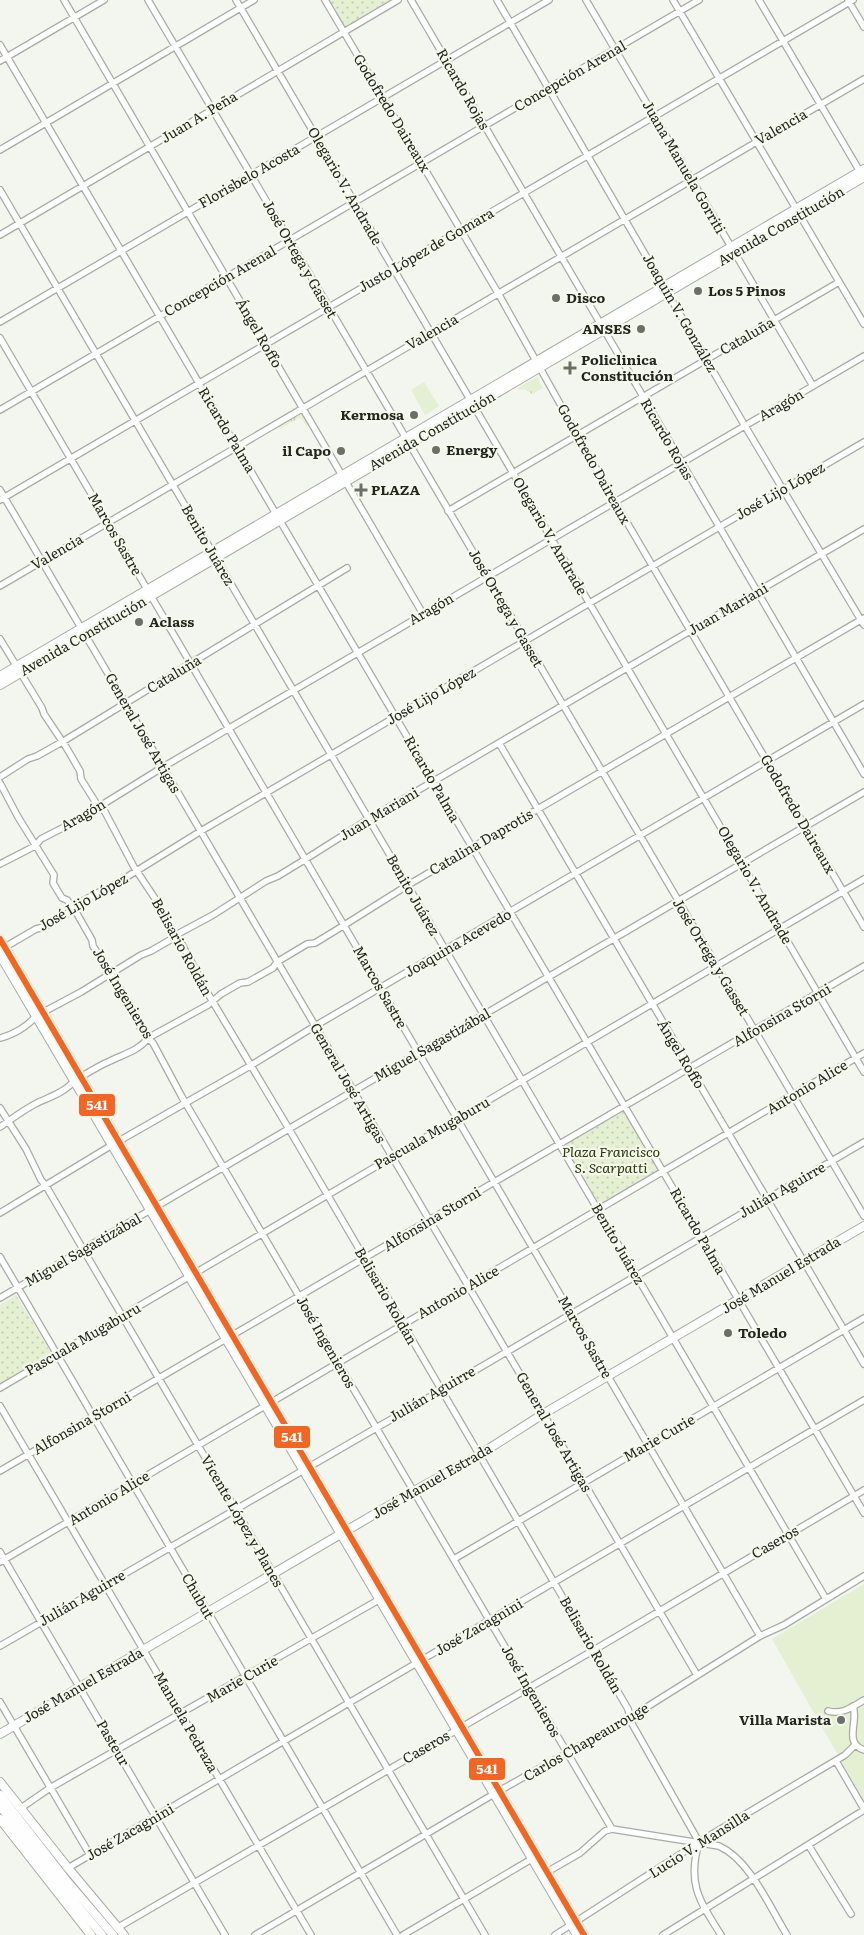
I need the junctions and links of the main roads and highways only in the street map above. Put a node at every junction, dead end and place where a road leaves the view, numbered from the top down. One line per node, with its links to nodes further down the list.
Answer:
1 (863, 175): 2 (main road, Avenida Constitución)
2 (19, 669): 3 (main road, Avenida Constitución); 4 (main road, Avenida Constitución)
3 (0, 676)
4 (0, 685)
5 (0, 939): 6 (main road)
6 (2, 949): 8 (main road)
7 (0, 955): 8 (main road)
8 (39, 1014): 10 (main road)
9 (864, 1226): 10 (main road, José Manuel Estrada)
10 (344, 1532): 11 (main road, José Manuel Estrada); 16 (main road)
11 (0, 1734)
12 (0, 1782): 18 (main road)
13 (0, 1795): 18 (main road)
14 (0, 1806): 20 (main road)
15 (0, 1819): 19 (main road)
16 (535, 1857): 17 (main road); 17 (main road)
17 (574, 1924): 22 (main road); 23 (main road)
18 (115, 1932): 21 (main road)
19 (91, 1935)
20 (102, 1935)
21 (124, 1935)
22 (577, 1935)
23 (584, 1935)

